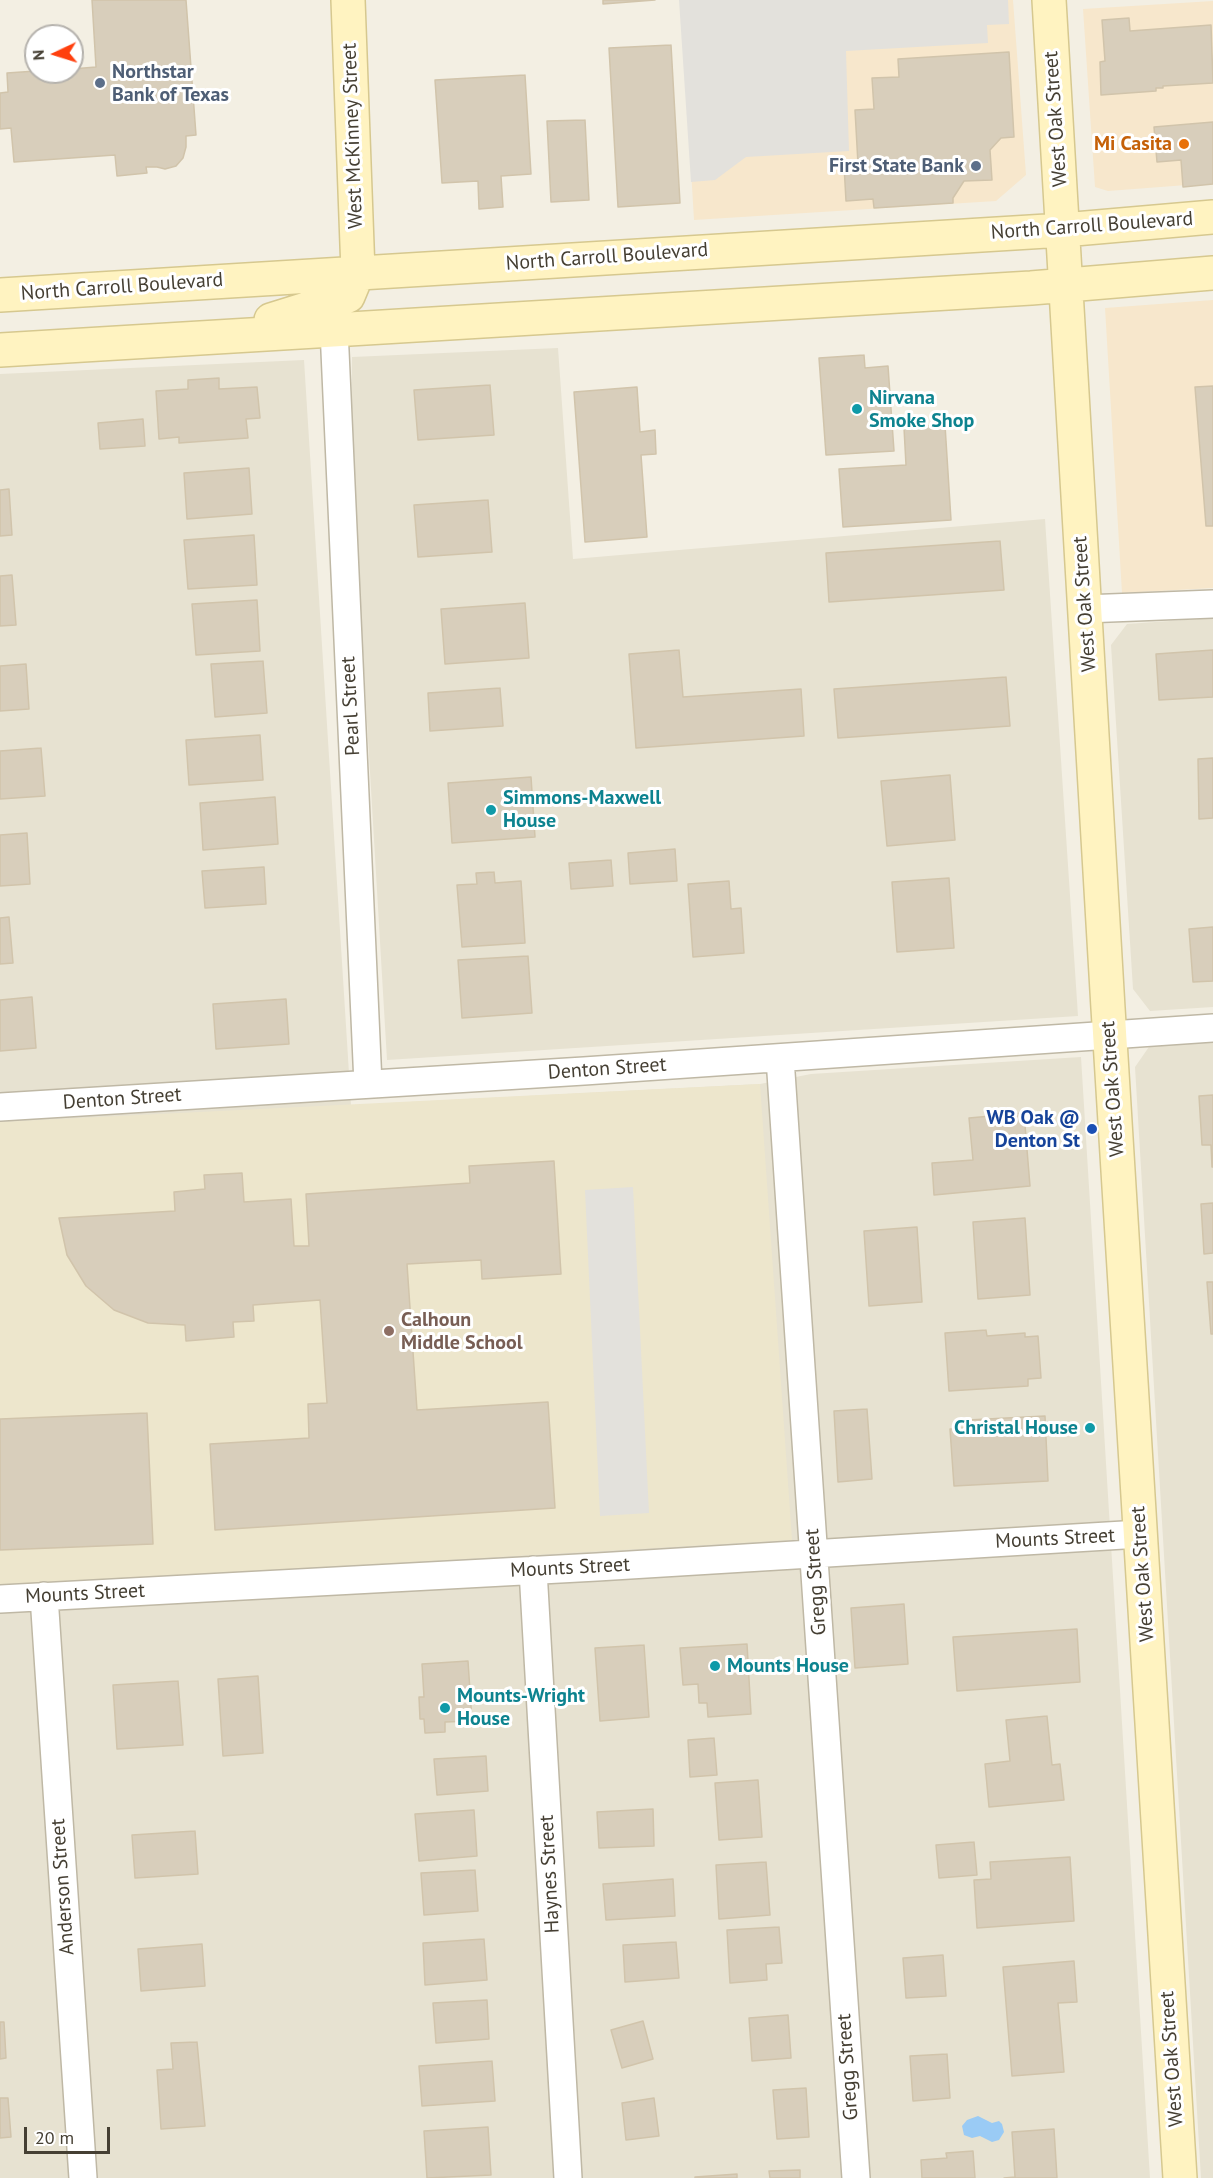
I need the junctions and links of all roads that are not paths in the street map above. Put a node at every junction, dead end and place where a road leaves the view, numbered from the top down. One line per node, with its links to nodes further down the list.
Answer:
1 (348, 0): 5 (main road, West McKinney Street)
2 (1049, 0): 4 (main road, West Oak Street)
3 (1213, 217): 4 (main road, North Carroll Boulevard)
4 (1063, 230): 5 (main road, North Carroll Boulevard); 7 (main road, West Oak Street)
5 (358, 273): 8 (main road, North Carroll Boulevard); 10 (main road)
6 (1213, 273): 7 (main road)
7 (1066, 285): 9 (main road); 13 (main road, West Oak Street)
8 (0, 295)
9 (334, 329): 10 (main road); 17 (street, Pearl Street)
10 (220, 336): 11 (main road)
11 (0, 350)
12 (1213, 604): 13 (street)
13 (1084, 609): 15 (main road, West Oak Street)
14 (1213, 1028): 15 (street, Denton Street)
15 (1110, 1036): 16 (street, Denton Street); 19 (main road, West Oak Street)
16 (780, 1058): 17 (street, Denton Street); 20 (street, Gregg Street)
17 (368, 1084): 18 (street, Denton Street)
18 (0, 1107)
19 (1140, 1534): 20 (street, Mounts Street); 27 (main road, West Oak Street)
20 (814, 1554): 21 (street, Mounts Street); 26 (street, Gregg Street)
21 (533, 1570): 22 (street, Mounts Street); 25 (street, Haynes Street)
22 (44, 1596): 23 (street, Mounts Street); 24 (street, Anderson Street)
23 (0, 1599)
24 (83, 2178)
25 (568, 2178)
26 (856, 2178)
27 (1180, 2178)

